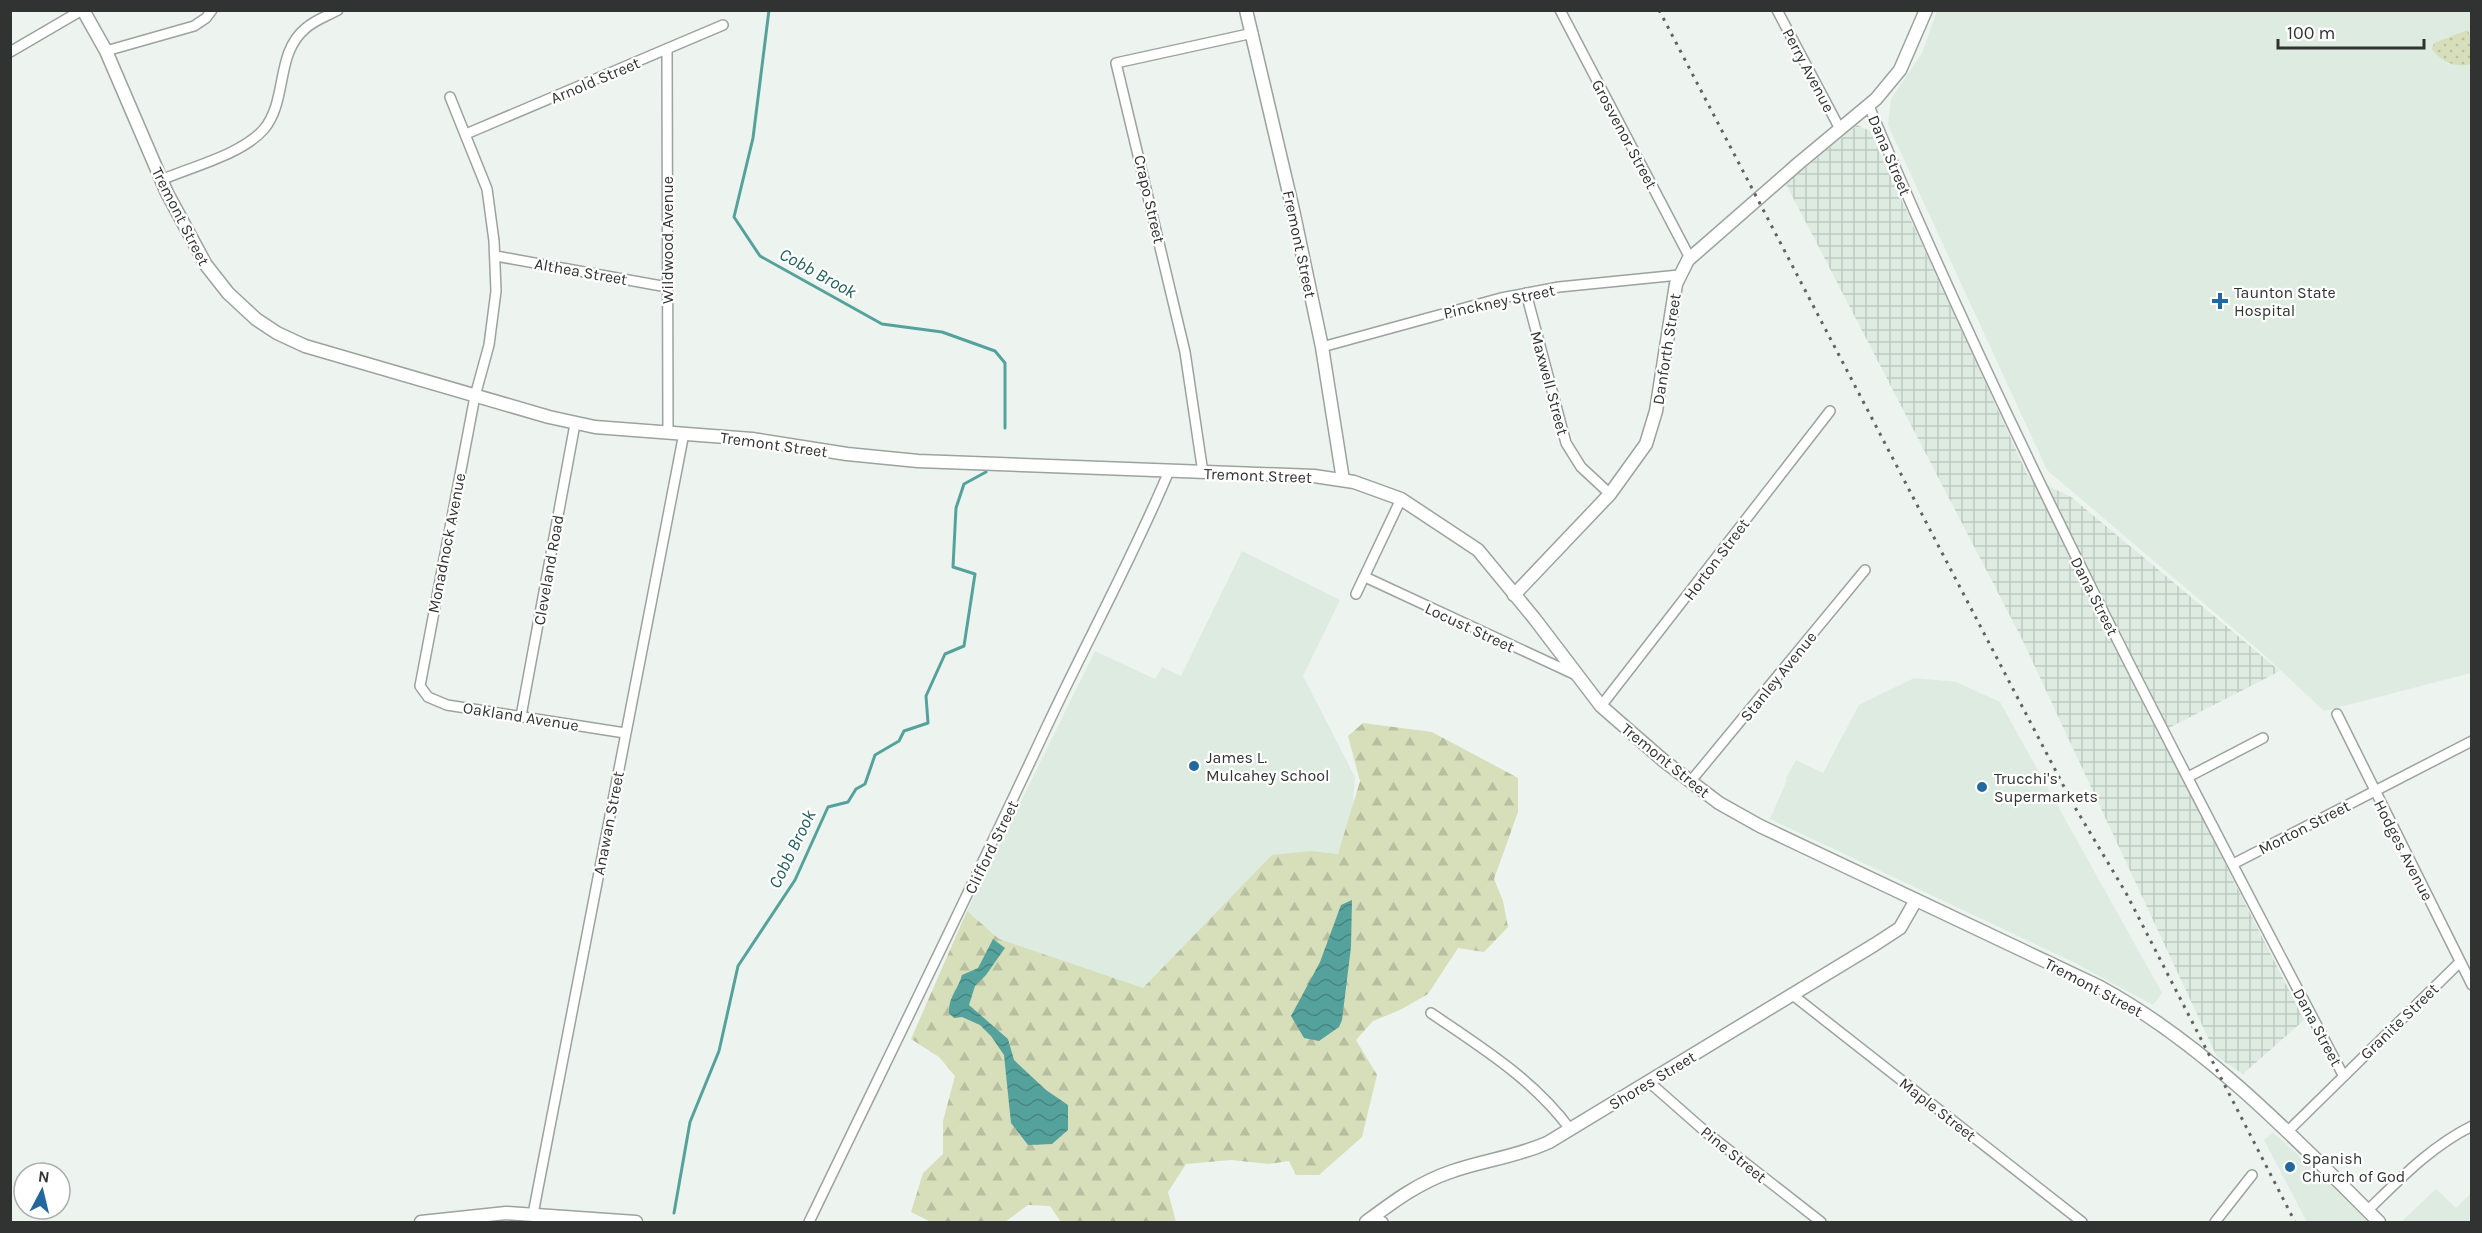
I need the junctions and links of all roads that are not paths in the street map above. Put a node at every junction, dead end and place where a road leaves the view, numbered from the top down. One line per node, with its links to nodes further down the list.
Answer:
1 (82, 10): 11 (main road, Tremont Street); 12 (street)
2 (212, 10): 11 (street)
3 (338, 10): 17 (street)
4 (1246, 10): 9 (main road, Fremont Street)
5 (1560, 10): 19 (street, Grosvenor Street)
6 (1777, 10): 15 (street, Perry Avenue)
7 (1926, 10): 14 (main road, Danforth Street)
8 (723, 25): 10 (street, Arnold Street)
9 (1253, 33): 23 (main road, Fremont Street); 30 (street, Crapo Street)
10 (667, 50): 16 (street, Arnold Street); 21 (street, Wildwood Avenue)
11 (106, 51): 17 (main road, Tremont Street)
12 (10, 52)
13 (450, 97): 16 (street, Monadnock Avenue)
14 (1869, 106): 15 (main road, Danforth Street); 46 (street, Dana Street)
15 (1840, 129): 19 (main road, Danforth Street)
16 (466, 134): 18 (street, Monadnock Avenue)
17 (161, 180): 24 (main road, Tremont Street)
18 (496, 256): 21 (street, Althea Street); 24 (street, Monadnock Avenue)
19 (1690, 258): 20 (main road, Danforth Street)
20 (1679, 275): 22 (street, Pinckney Street); 32 (main road, Danforth Street)
21 (667, 287): 27 (street, Wildwood Avenue)
22 (1526, 293): 23 (street, Pinckney Street); 32 (street, Maxwell Street)
23 (1322, 347): 31 (main road, Fremont Street)
24 (475, 396): 26 (main road, Tremont Street); 39 (street, Monadnock Avenue)
25 (1830, 411): 40 (street, Horton Street)
26 (575, 424): 27 (main road, Tremont Street); 42 (street, Cleveland Road)
27 (668, 431): 28 (main road, Tremont Street)
28 (684, 433): 29 (main road, Tremont Street); 43 (street, Anawan Street)
29 (1169, 471): 30 (main road, Tremont Street); 66 (street, Clifford Street)
30 (1203, 472): 31 (main road, Tremont Street)
31 (1343, 480): 33 (main road, Tremont Street)
32 (1610, 494): 37 (main road, Danforth Street)
33 (1401, 499): 35 (street); 37 (main road, Tremont Street)
34 (1865, 570): 47 (street, Stanley Avenue)
35 (1365, 577): 36 (street); 38 (street, Locust Street)
36 (1356, 594)
37 (1514, 595): 38 (main road, Tremont Street)
38 (1576, 675): 40 (main road, Tremont Street)
39 (422, 691): 42 (street, Oakland Avenue)
40 (1601, 706): 47 (main road, Tremont Street)
41 (2337, 714): 48 (street, Hodges Avenue)
42 (521, 716): 43 (street, Oakland Avenue)
43 (625, 733): 62 (street, Anawan Street)
44 (2263, 738): 46 (street)
45 (2472, 741): 48 (street, Morton Street)
46 (2188, 777): 49 (street, Dana Street)
47 (1690, 782): 50 (main road, Tremont Street)
48 (2374, 791): 49 (street, Morton Street); 51 (street, Hodges Avenue)
49 (2233, 864): 55 (street, Dana Street)
50 (1916, 900): 53 (main road, Shores Street); 59 (main road, Tremont Street)
51 (2460, 962): 52 (street, Hodges Avenue); 55 (street, Granite Street)
52 (2472, 985)
53 (1794, 996): 56 (main road, Shores Street); 68 (street, Maple Street)
54 (1431, 1013): 58 (street)
55 (2343, 1075): 59 (street, Granite Street)
56 (1649, 1082): 58 (main road, Shores Street); 67 (street, Pine Street)
57 (2472, 1126): 61 (street)
58 (1570, 1129): 63 (main road, Shores Street)
59 (2286, 1132): 61 (main road, Tremont Street)
60 (2252, 1175): 69 (street)
61 (2367, 1211): 70 (main road, Tremont Street)
62 (533, 1214): 64 (main road); 65 (main road)
63 (1374, 1221)
64 (421, 1222)
65 (636, 1222)
66 (809, 1222)
67 (1821, 1222)
68 (2082, 1222)
69 (2215, 1222)
70 (2379, 1222)

